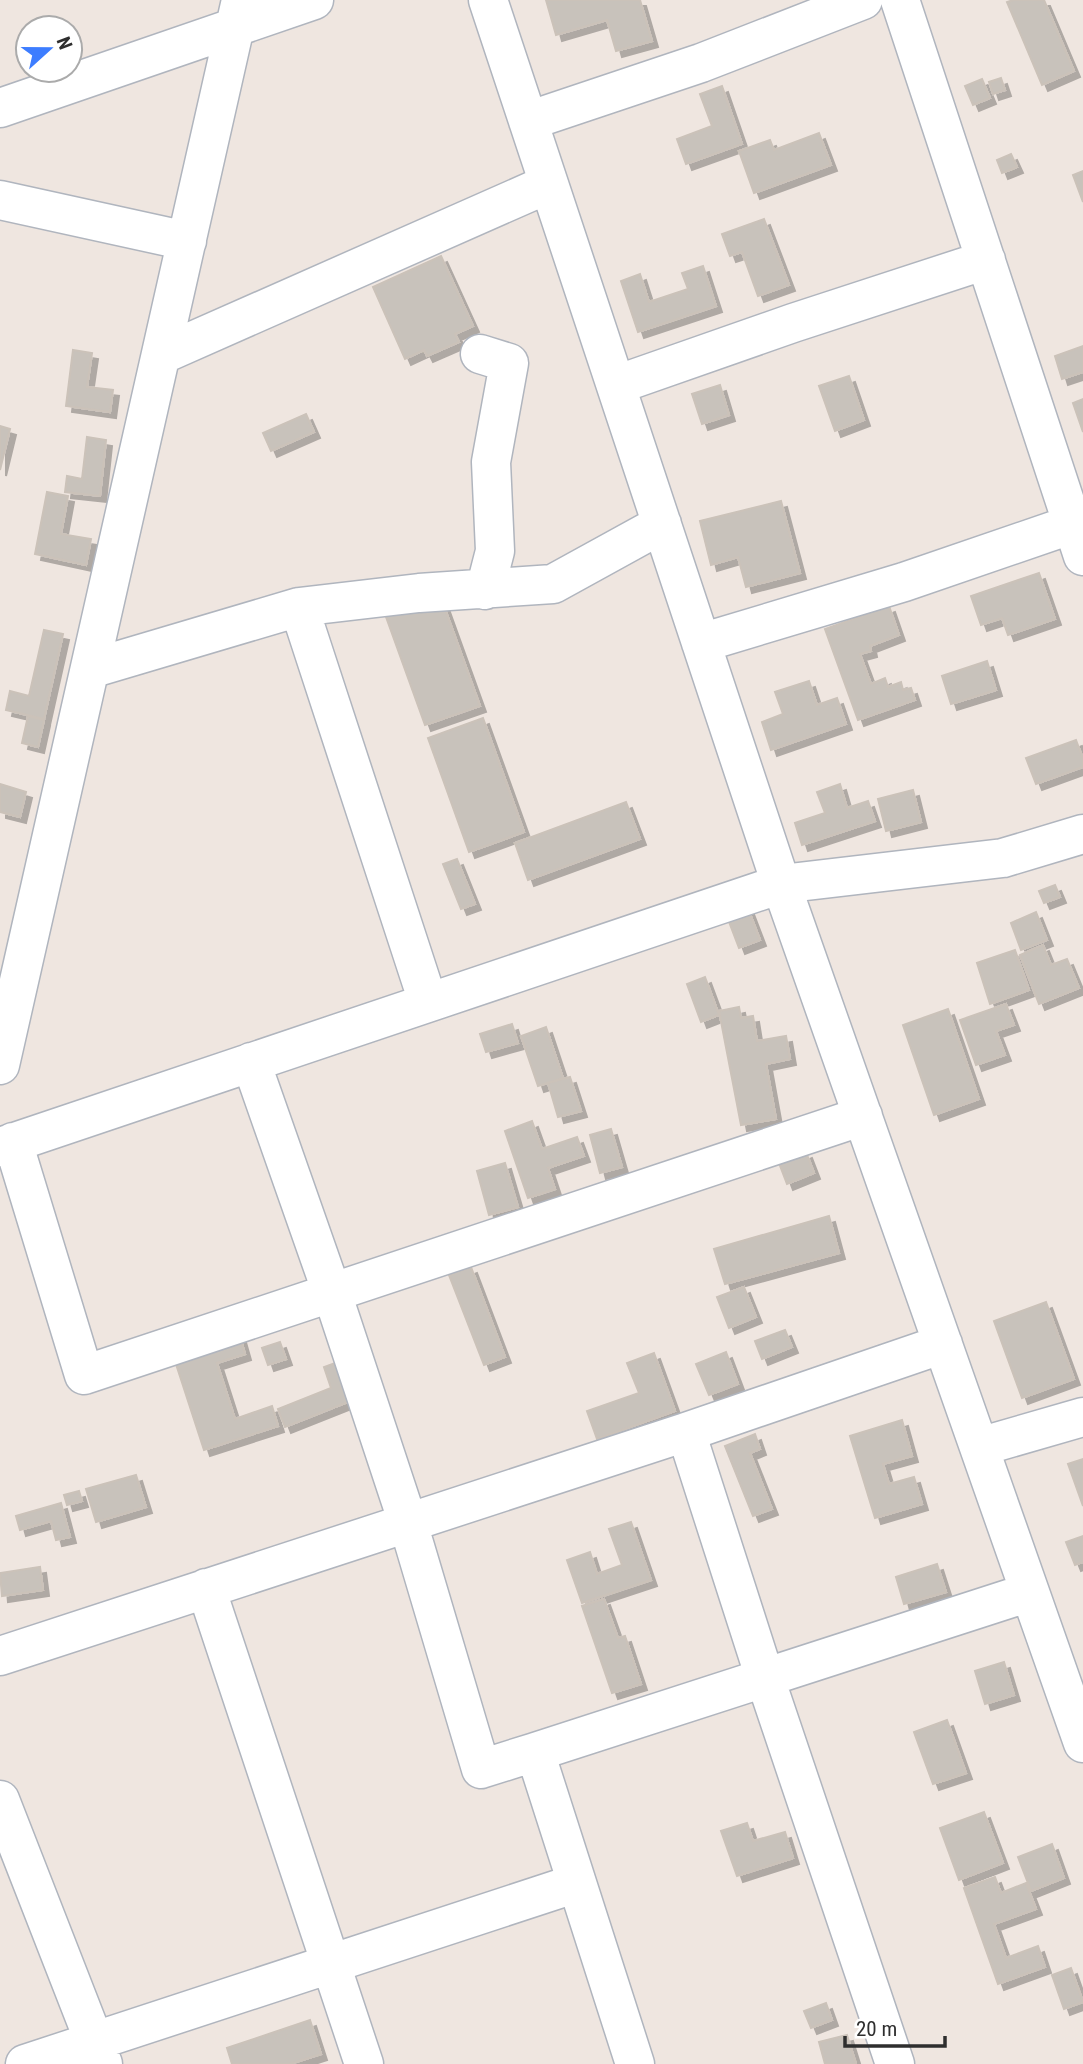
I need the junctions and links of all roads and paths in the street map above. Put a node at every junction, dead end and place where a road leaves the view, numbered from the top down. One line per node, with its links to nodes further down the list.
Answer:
1 (314, 0): 5 (street)
2 (488, 0): 7 (street)
3 (863, 0): 7 (street)
4 (900, 0): 11 (street)
5 (238, 13): 6 (street); 10 (street)
6 (0, 108)
7 (528, 121): 8 (street)
8 (548, 184): 13 (street); 14 (street)
9 (0, 200): 10 (street)
10 (187, 242): 13 (street)
11 (986, 260): 14 (street); 16 (street)
12 (480, 354): 17 (street)
13 (162, 355): 20 (street)
14 (615, 385): 15 (street)
15 (662, 524): 17 (street); 19 (street)
16 (1078, 540): 19 (street)
17 (485, 590): 18 (street)
18 (299, 607): 20 (street); 24 (street)
19 (701, 643): 22 (street)
20 (90, 669): 23 (street)
21 (1083, 834): 22 (street)
22 (781, 884): 24 (street); 27 (street)
23 (7, 1000): 26 (street)
24 (428, 1002): 25 (street)
25 (251, 1062): 28 (street); 29 (street)
26 (0, 1065)
27 (863, 1116): 29 (street); 30 (street)
28 (7, 1144): 29 (street)
29 (332, 1293): 34 (street)
30 (943, 1344): 32 (street); 33 (street)
31 (1083, 1417): 33 (street)
32 (686, 1432): 34 (street); 38 (street)
33 (979, 1447): 36 (street)
34 (408, 1523): 35 (street); 40 (street)
35 (206, 1588): 37 (street); 43 (street)
36 (1030, 1592): 38 (street); 39 (street)
37 (0, 1656)
38 (765, 1678): 40 (street); 48 (street)
39 (1083, 1743)
40 (535, 1752): 42 (street)
41 (0, 1800): 44 (street)
42 (578, 1883): 43 (street); 47 (street)
43 (331, 1964): 44 (street); 46 (street)
44 (99, 2052): 45 (street)
45 (24, 2064)
46 (364, 2064)
47 (635, 2064)
48 (895, 2064)

